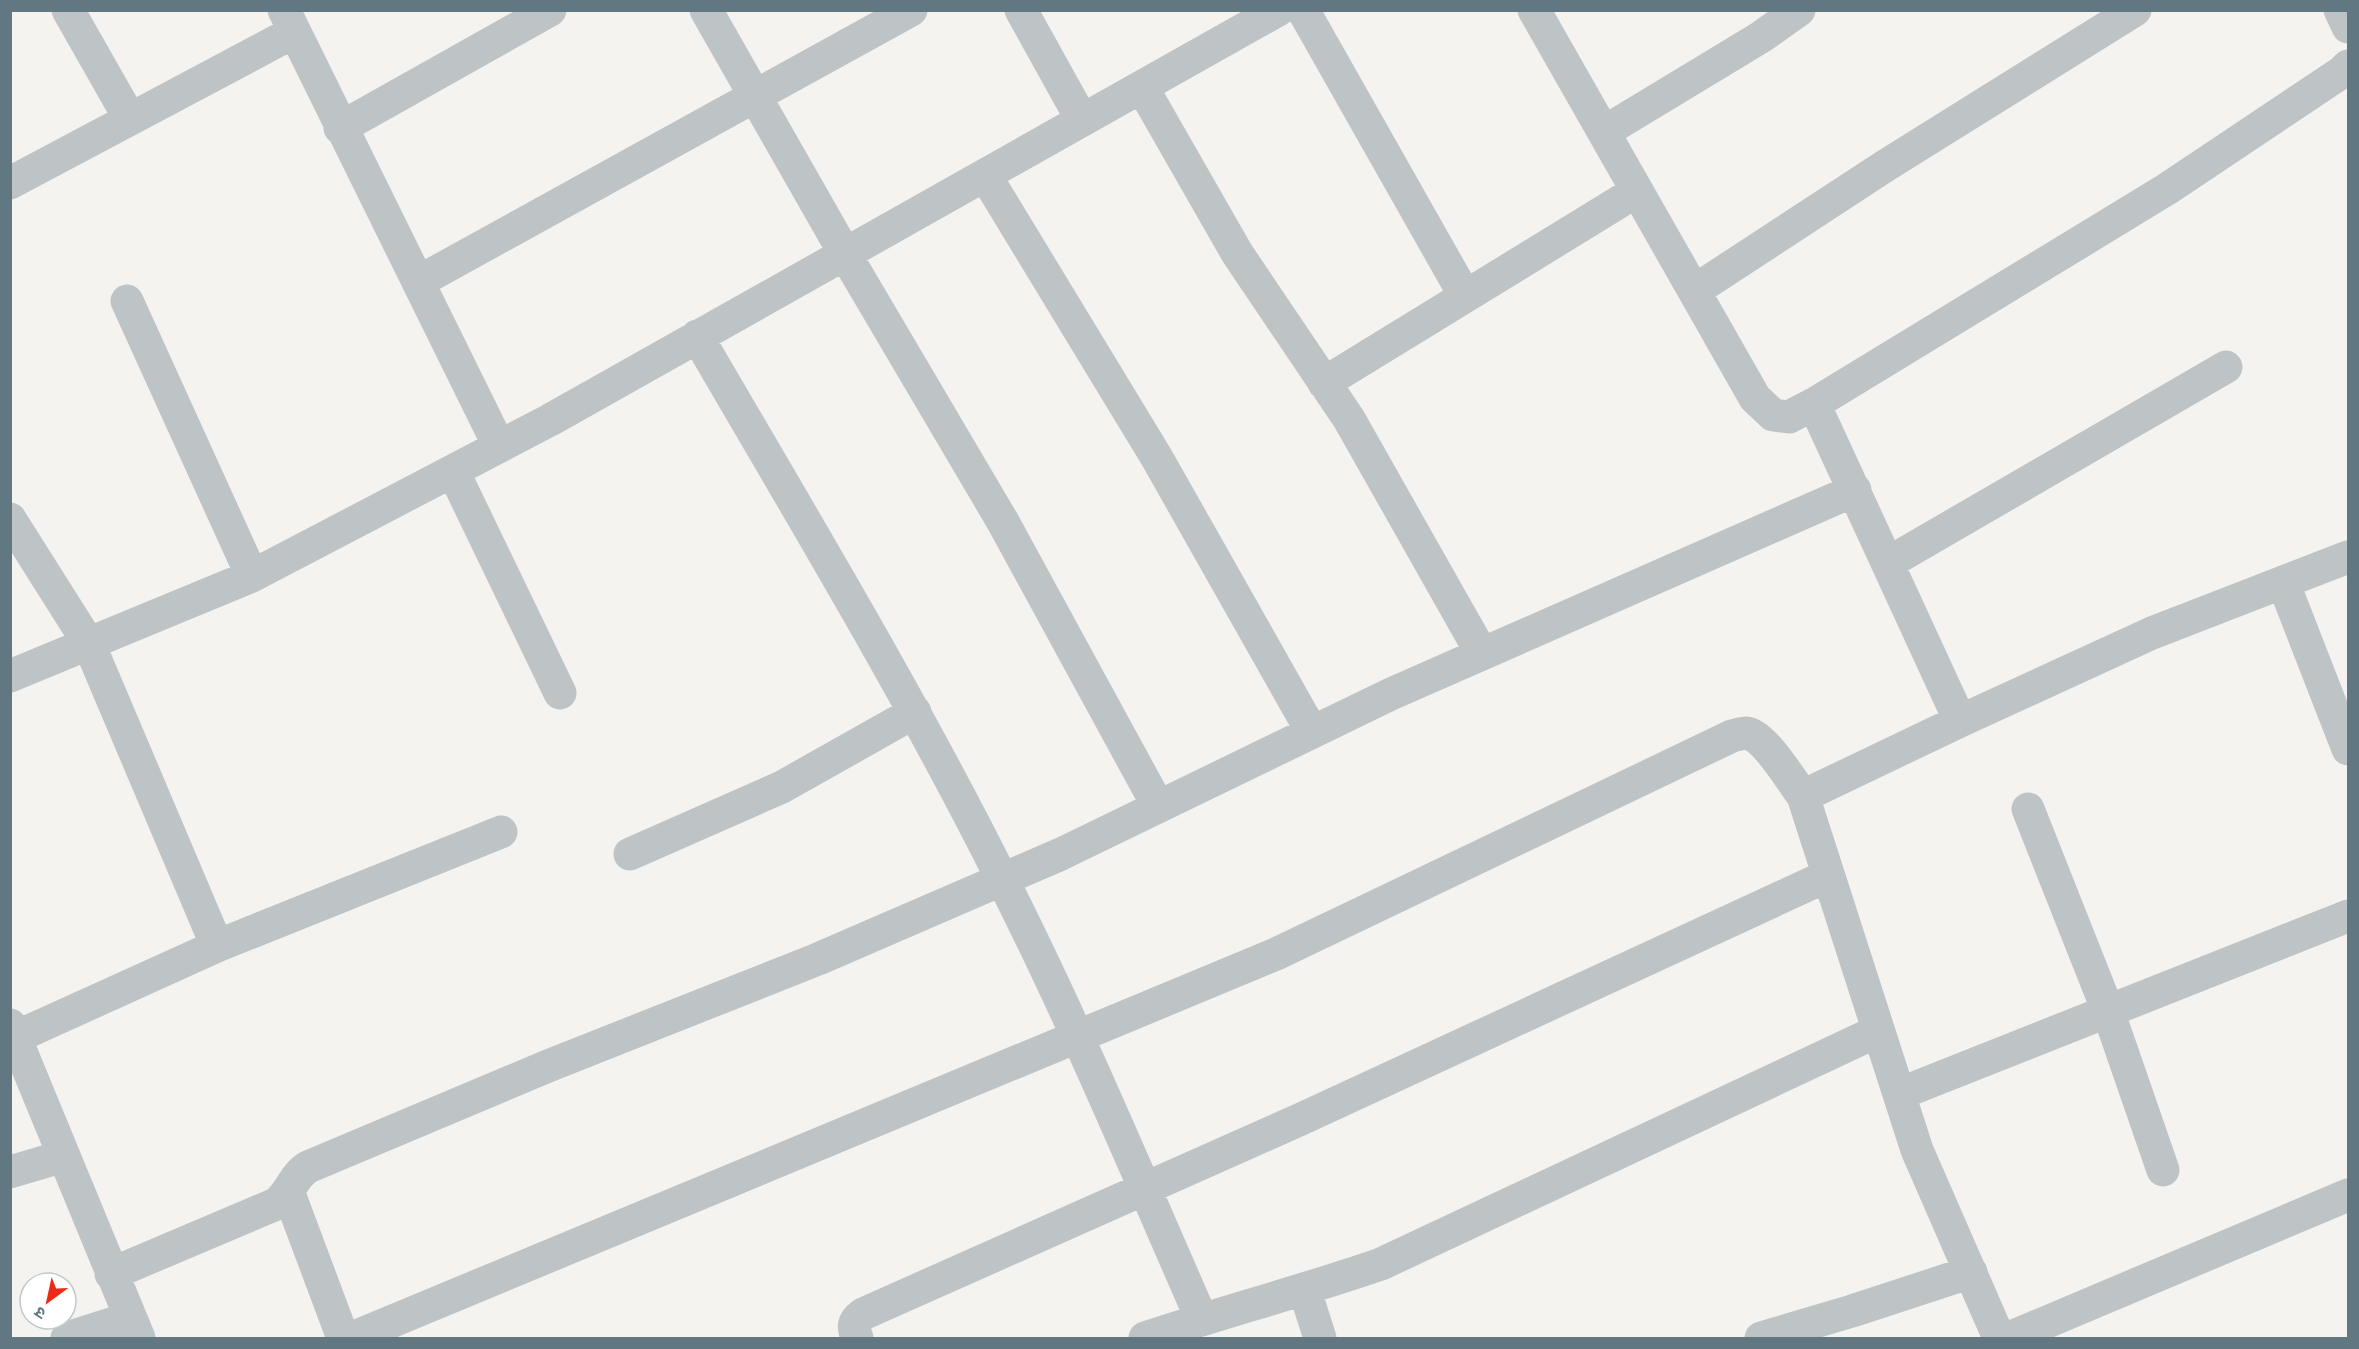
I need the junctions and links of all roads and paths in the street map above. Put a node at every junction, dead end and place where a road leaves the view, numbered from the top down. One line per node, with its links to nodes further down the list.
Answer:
1 (68, 10): 17 (street)
2 (550, 10): 19 (street)
3 (706, 10): 16 (street)
4 (911, 10): 16 (street)
5 (1021, 10): 18 (street)
6 (1278, 10): 15 (street)
7 (1303, 10): 27 (street)
8 (1534, 10): 20 (street)
9 (1799, 10): 20 (street)
10 (2135, 10): 26 (street)
11 (2340, 10): 13 (street)
12 (289, 21): 17 (street); 19 (street)
13 (2349, 27)
14 (2349, 66): 32 (street)
15 (1142, 87): 18 (street); 31 (street)
16 (756, 95): 24 (street); 25 (street)
17 (130, 119): 22 (street)
18 (1082, 120): 21 (street)
19 (340, 128): 25 (street)
20 (1604, 132): 23 (street)
21 (985, 175): 24 (street); 47 (street)
22 (10, 183)
23 (1637, 191): 26 (street); 27 (street)
24 (845, 254): 29 (street); 50 (street)
25 (418, 282): 33 (street)
26 (1694, 291): 32 (street)
27 (1466, 296): 31 (street)
28 (127, 301): 39 (street)
29 (697, 336): 33 (street); 45 (street)
30 (2226, 367): 38 (street)
31 (1324, 383): 42 (street)
32 (1814, 404): 35 (street)
33 (499, 446): 34 (street)
34 (453, 471): 39 (street); 44 (street)
35 (1855, 490): 38 (street); 42 (street)
36 (10, 519): 41 (street)
37 (2349, 556): 40 (street)
38 (1888, 563): 46 (street)
39 (252, 576): 41 (street)
40 (2283, 582): 46 (street); 48 (street)
41 (89, 644): 43 (street); 57 (street)
42 (1482, 654): 47 (street)
43 (10, 676)
44 (560, 693)
45 (915, 712): 53 (street); 55 (street)
46 (1960, 721): 49 (street)
47 (1312, 732): 50 (street)
48 (2349, 749)
49 (1803, 796): 54 (street); 61 (street)
50 (1158, 806): 55 (street)
51 (2028, 809): 58 (street)
52 (501, 832): 57 (street)
53 (630, 854)
54 (1827, 876): 60 (street); 66 (street)
55 (1002, 879): 61 (street); 67 (street)
56 (2349, 916): 58 (street)
57 (218, 946): 59 (street)
58 (2108, 1011): 62 (street); 64 (street)
59 (13, 1031): 63 (street)
60 (1878, 1031): 62 (street); 71 (street)
61 (1078, 1036): 66 (street); 76 (street)
62 (1899, 1094): 69 (street)
63 (64, 1156): 65 (street); 70 (street)
64 (2163, 1170)
65 (10, 1172)
66 (1144, 1189): 72 (street); 77 (street)
67 (288, 1191): 70 (street); 75 (street)
68 (2349, 1195): 82 (street)
69 (1971, 1272): 80 (street); 81 (street)
70 (111, 1274): 73 (street)
71 (1305, 1291): 72 (street); 79 (street)
72 (1202, 1320): 78 (street)
73 (134, 1328): 74 (street)
74 (67, 1338)
75 (343, 1338)
76 (352, 1338)
77 (857, 1338)
78 (1145, 1338)
79 (1320, 1338)
80 (1761, 1338)
81 (1999, 1338)
82 (2009, 1338)

